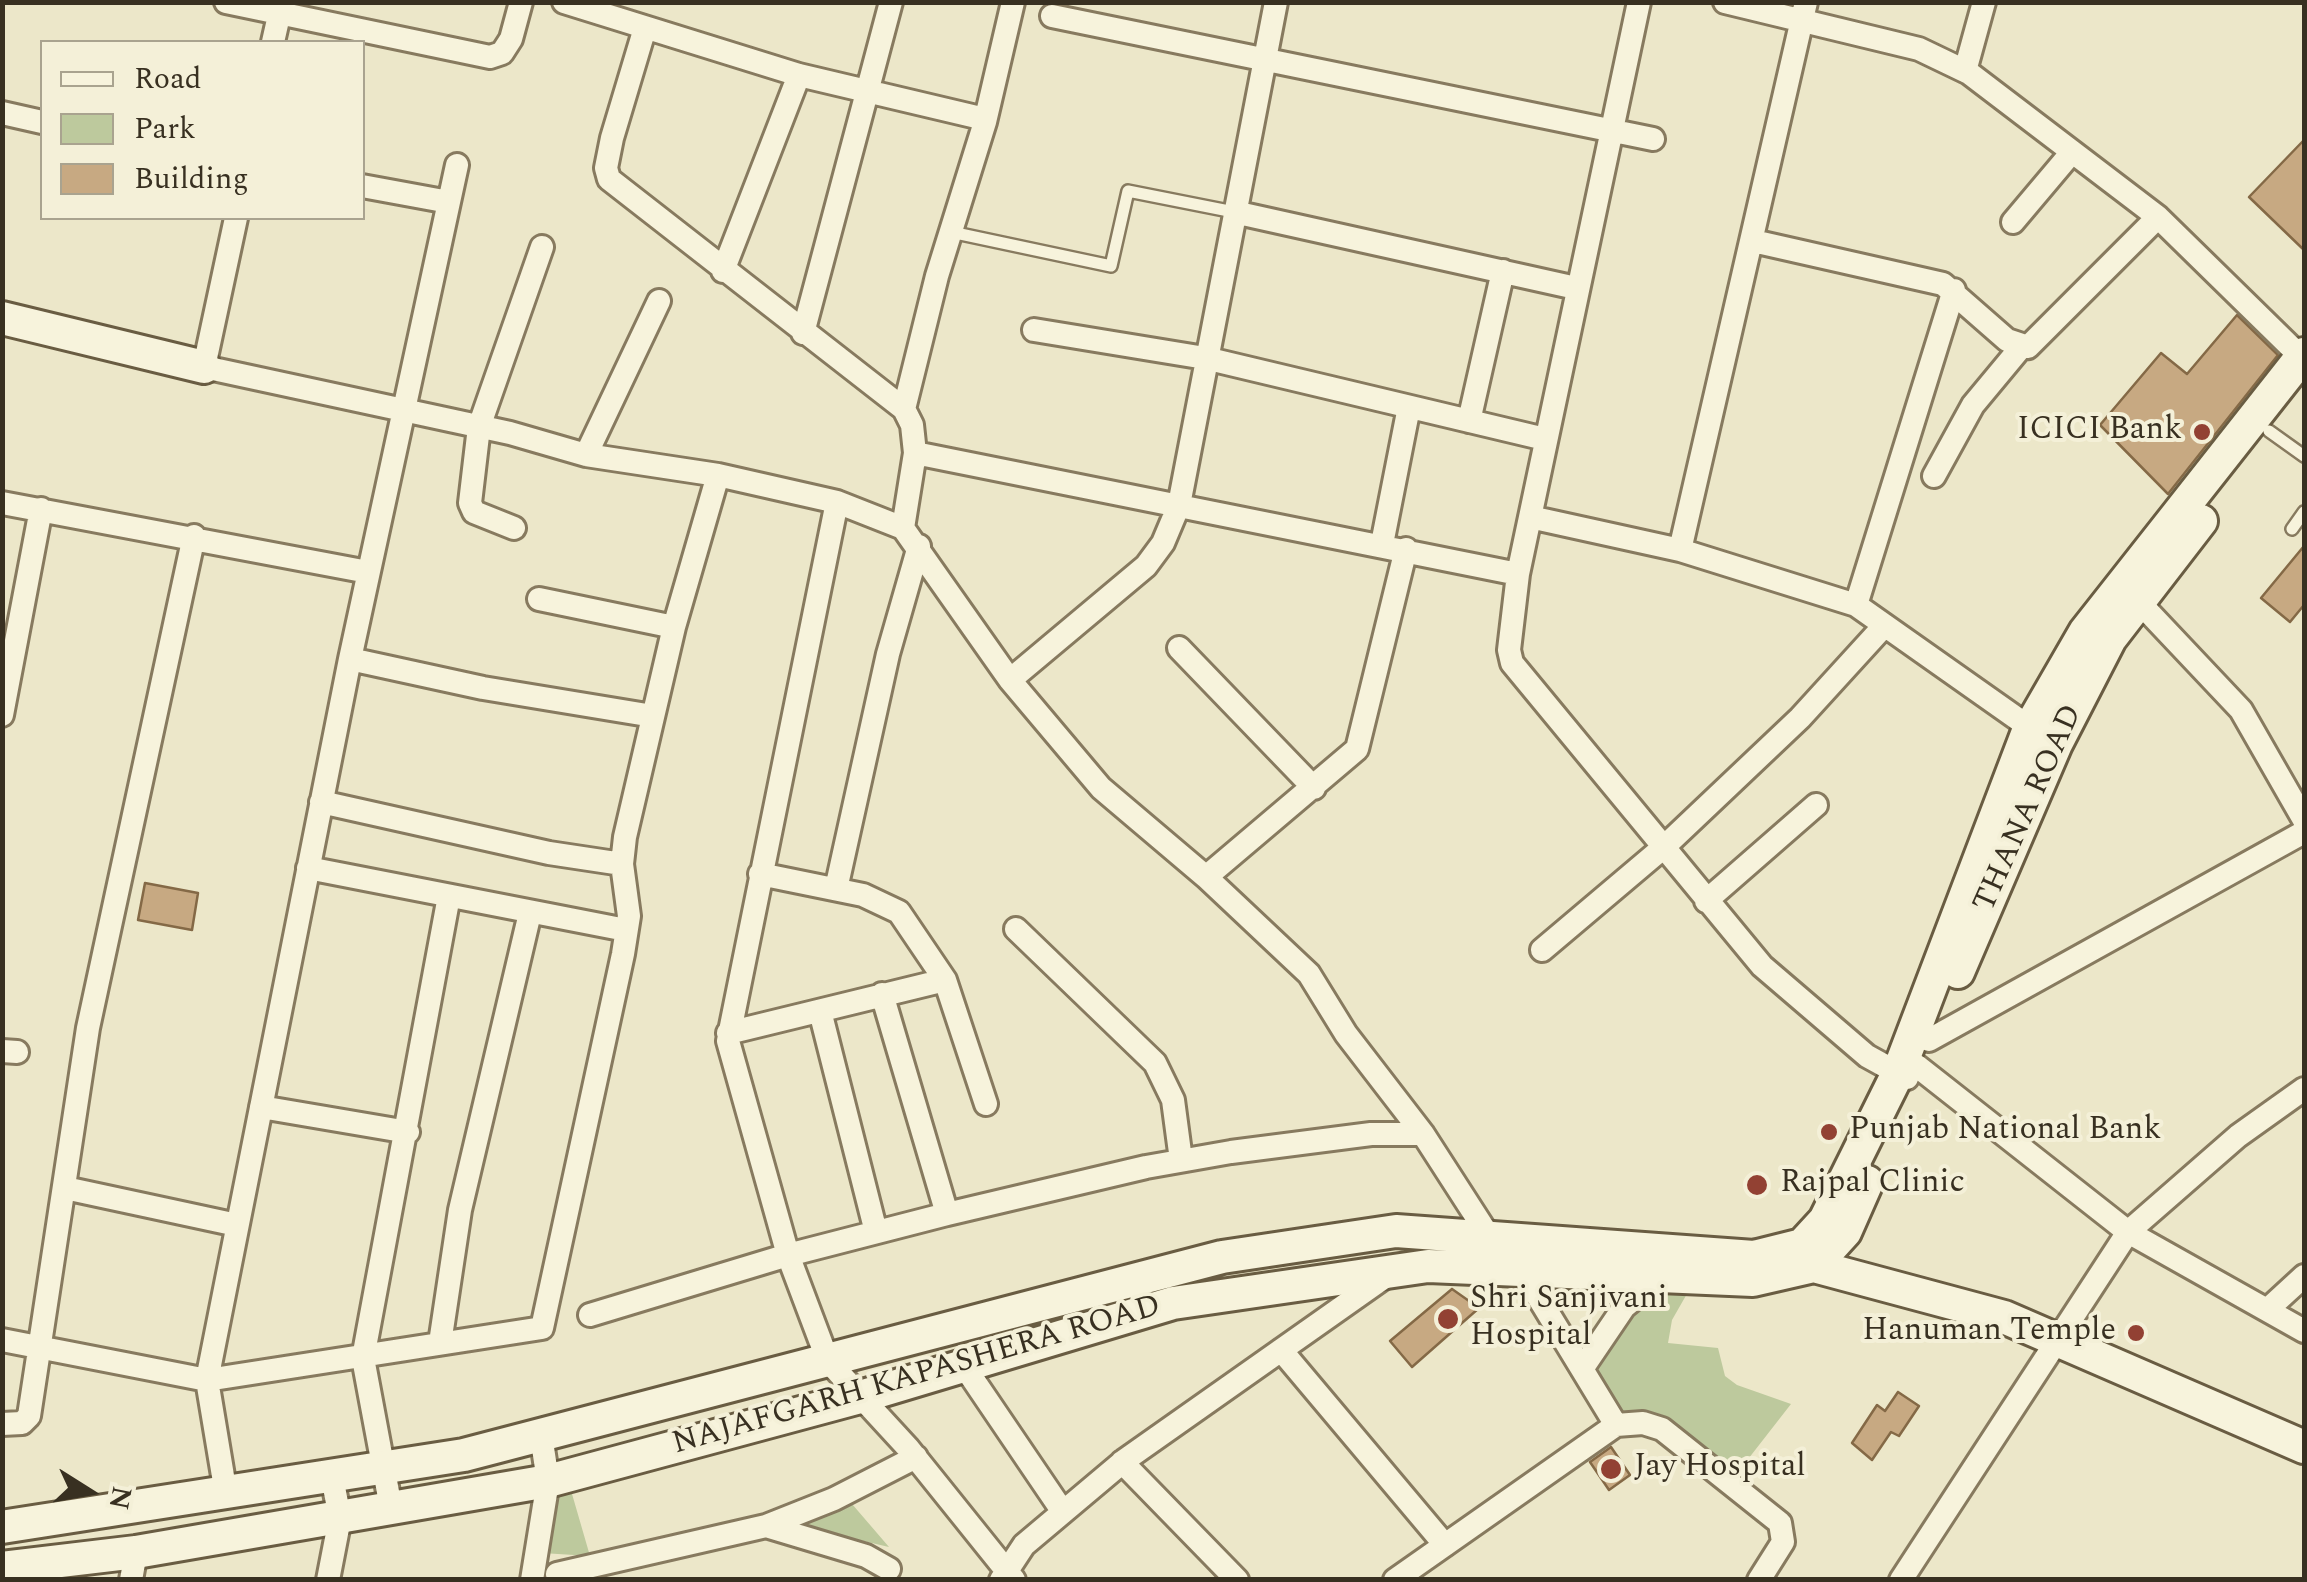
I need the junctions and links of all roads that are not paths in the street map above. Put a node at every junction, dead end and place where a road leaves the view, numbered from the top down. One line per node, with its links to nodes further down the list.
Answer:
1 (226, 2): 10 (street)
2 (521, 2): 10 (street)
3 (564, 2): 13 (street)
4 (891, 2): 18 (street)
5 (1013, 2): 20 (street)
6 (1276, 2): 15 (street)
7 (1639, 2): 22 (street)
8 (1726, 2): 11 (street)
9 (1984, 2): 16 (street)
10 (280, 8): 14 (street)
11 (1804, 11): 16 (street); 33 (street)
12 (1052, 16): 15 (street)
13 (646, 28): 17 (street); 35 (street)
14 (273, 40)
15 (1265, 59): 22 (street); 28 (street)
16 (1965, 71): 24 (street)
17 (799, 75): 18 (street); 35 (street)
18 (869, 93): 20 (street); 42 (street)
19 (2, 113): 21 (street)
20 (985, 119): 32 (street)
21 (40, 122)
22 (1614, 131): 23 (street); 37 (street)
23 (1653, 138)
24 (2072, 152): 29 (street); 31 (street)
25 (457, 165): 27 (street)
26 (365, 187): 27 (street)
27 (449, 202): 49 (street)
28 (1234, 212): 32 (lane); 36 (street); 44 (street)
29 (2158, 217): 43 (street); 45 (street)
30 (236, 220): 46 (street)
31 (2013, 222)
32 (950, 232): 48 (street)
33 (1754, 241): 38 (street); 72 (street)
34 (542, 246): 51 (street)
35 (723, 271): 42 (street)
36 (1503, 271): 37 (street); 50 (street)
37 (1576, 288): 53 (street)
38 (1954, 290): 43 (street); 77 (street)
39 (659, 302): 55 (street)
40 (2, 318): 46 (main road)
41 (1034, 330): 44 (street)
42 (803, 334): 48 (street)
43 (2022, 346): 58 (street)
44 (1205, 358): 47 (street); 61 (street)
45 (2304, 364): 52 (main road, THANA ROAD); 85 (main road)
46 (204, 367): 49 (street)
47 (1409, 407): 50 (street); 69 (street)
48 (904, 410): 54 (street)
49 (406, 414): 51 (street); 73 (street)
50 (1469, 421): 53 (street)
51 (480, 427): 55 (street); 65 (street)
52 (2269, 431): 56 (lane); 76 (main road, THANA ROAD)
53 (1545, 439): 64 (street)
54 (915, 453): 61 (street); 66 (street)
55 (586, 455): 57 (street)
56 (2304, 456)
57 (718, 475): 59 (street); 78 (street)
58 (1934, 476)
59 (836, 502): 66 (street); 94 (street)
60 (2, 503): 62 (street)
61 (1179, 505): 69 (street); 82 (street)
62 (41, 510): 68 (street); 83 (street)
63 (2304, 512): 67 (lane)
64 (1530, 517): 72 (street); 74 (street)
65 (514, 528)
66 (903, 528): 70 (street)
67 (2292, 529)
68 (194, 536): 73 (street); 114 (street)
69 (1382, 544): 71 (street)
70 (919, 546): 82 (street); 96 (street)
71 (1406, 549): 74 (street); 86 (street)
72 (1680, 550): 77 (street)
73 (368, 572): 81 (street)
74 (1518, 574): 91 (street)
75 (540, 599): 78 (street)
76 (2139, 602): 85 (main road, THANA ROAD); 89 (street)
77 (1856, 605): 79 (street)
78 (674, 627): 84 (street)
79 (1884, 627): 85 (street); 91 (street)
80 (1179, 648): 86 (street)
81 (350, 659): 84 (street); 87 (street)
82 (1010, 680): 95 (street)
83 (2, 715)
84 (653, 716): 92 (street)
85 (2043, 736): 107 (main road, THANA ROAD); 107 (main road)
86 (1314, 788): 95 (street)
87 (321, 802): 92 (street); 93 (street)
88 (1816, 805): 98 (street)
89 (2304, 820)
90 (2304, 832): 107 (street)
91 (1666, 846): 98 (street); 102 (street)
92 (622, 864): 101 (street)
93 (308, 868): 97 (street); 110 (street)
94 (760, 874): 96 (street); 106 (street)
95 (1206, 876): 112 (street)
96 (836, 890): 103 (street)
97 (450, 896): 99 (street); 111 (street)
98 (1706, 900): 107 (street)
99 (530, 913): 101 (street); 131 (street)
100 (1016, 929): 113 (street)
101 (626, 930): 131 (street)
102 (1542, 950)
103 (944, 980): 104 (street); 109 (street)
104 (882, 994): 105 (street); 115 (street)
105 (820, 1011): 106 (street); 117 (street)
106 (728, 1033): 120 (street)
107 (1914, 1065): 118 (street); 121 (main road, THANA ROAD)
108 (2304, 1089): 118 (street)
109 (986, 1104)
110 (260, 1107): 111 (street); 116 (street)
111 (408, 1132): 134 (street)
112 (1423, 1134): 113 (street); 119 (street)
113 (1181, 1160): 115 (street)
114 (66, 1188): 116 (street); 132 (street)
115 (947, 1214): 117 (street)
116 (237, 1225): 138 (street)
117 (876, 1232): 120 (street)
118 (2128, 1232): 126 (street); 129 (street)
119 (1490, 1238): 121 (main road, NAJAFGARH KAPASHERA ROAD); 135 (main road, NAJAFGARH KAPASHERA ROAD)
120 (788, 1255): 127 (street); 135 (street)
121 (1808, 1256): 124 (main road, NAJAFGARH KAPASHERA ROAD); 129 (main road)
122 (1394, 1270): 123 (main road, NAJAFGARH KAPASHERA ROAD); 133 (street); 136 (main road, NAJAFGARH KAPASHERA ROAD)
123 (1523, 1272): 124 (main road, NAJAFGARH KAPASHERA ROAD); 137 (street)
124 (1662, 1276): 137 (street)
125 (2304, 1276): 126 (street)
126 (2267, 1310): 128 (street)
127 (590, 1315)
128 (2304, 1331)
129 (2055, 1339): 143 (main road); 166 (street)
130 (2, 1340): 132 (street)
131 (440, 1343): 134 (street)
132 (43, 1348): 138 (street); 140 (street)
133 (1280, 1350): 145 (street); 155 (street)
134 (363, 1358): 138 (street); 146 (street)
135 (828, 1361): 139 (street); 142 (main road, NAJAFGARH KAPASHERA ROAD)
136 (964, 1366): 139 (main road, NAJAFGARH KAPASHERA ROAD); 151 (street)
137 (1582, 1370): 141 (street)
138 (207, 1380): 149 (street)
139 (860, 1397): 144 (street); 148 (main road, NAJAFGARH KAPASHERA ROAD)
140 (2, 1424)
141 (1616, 1426): 155 (street); 165 (street)
142 (542, 1436): 146 (main road, NAJAFGARH KAPASHERA ROAD); 148 (street)
143 (2304, 1446)
144 (916, 1457): 153 (street); 161 (street)
145 (1122, 1462): 151 (street); 163 (street)
146 (384, 1468): 147 (main road, NAJAFGARH KAPASHERA ROAD); 150 (street)
147 (332, 1477): 149 (main road, NAJAFGARH KAPASHERA ROAD); 152 (street)
148 (548, 1481): 150 (main road, NAJAFGARH KAPASHERA ROAD); 160 (street)
149 (226, 1494): 154 (main road, NAJAFGARH KAPASHERA ROAD)
150 (391, 1508): 152 (main road, NAJAFGARH KAPASHERA ROAD)
151 (1063, 1512): 161 (street)
152 (340, 1518): 156 (main road, NAJAFGARH KAPASHERA ROAD); 162 (street)
153 (766, 1526): 159 (street); 160 (street)
154 (2, 1527)
155 (1445, 1545): 164 (street)
156 (133, 1566): 158 (main road, NAJAFGARH KAPASHERA ROAD)
157 (2, 1568): 158 (main road, NAJAFGARH KAPASHERA ROAD)
158 (96, 1568)
159 (889, 1569)
160 (551, 1575)
161 (1007, 1577)
162 (328, 1580)
163 (1237, 1580)
164 (1396, 1580)
165 (1759, 1580)
166 (1901, 1580)

